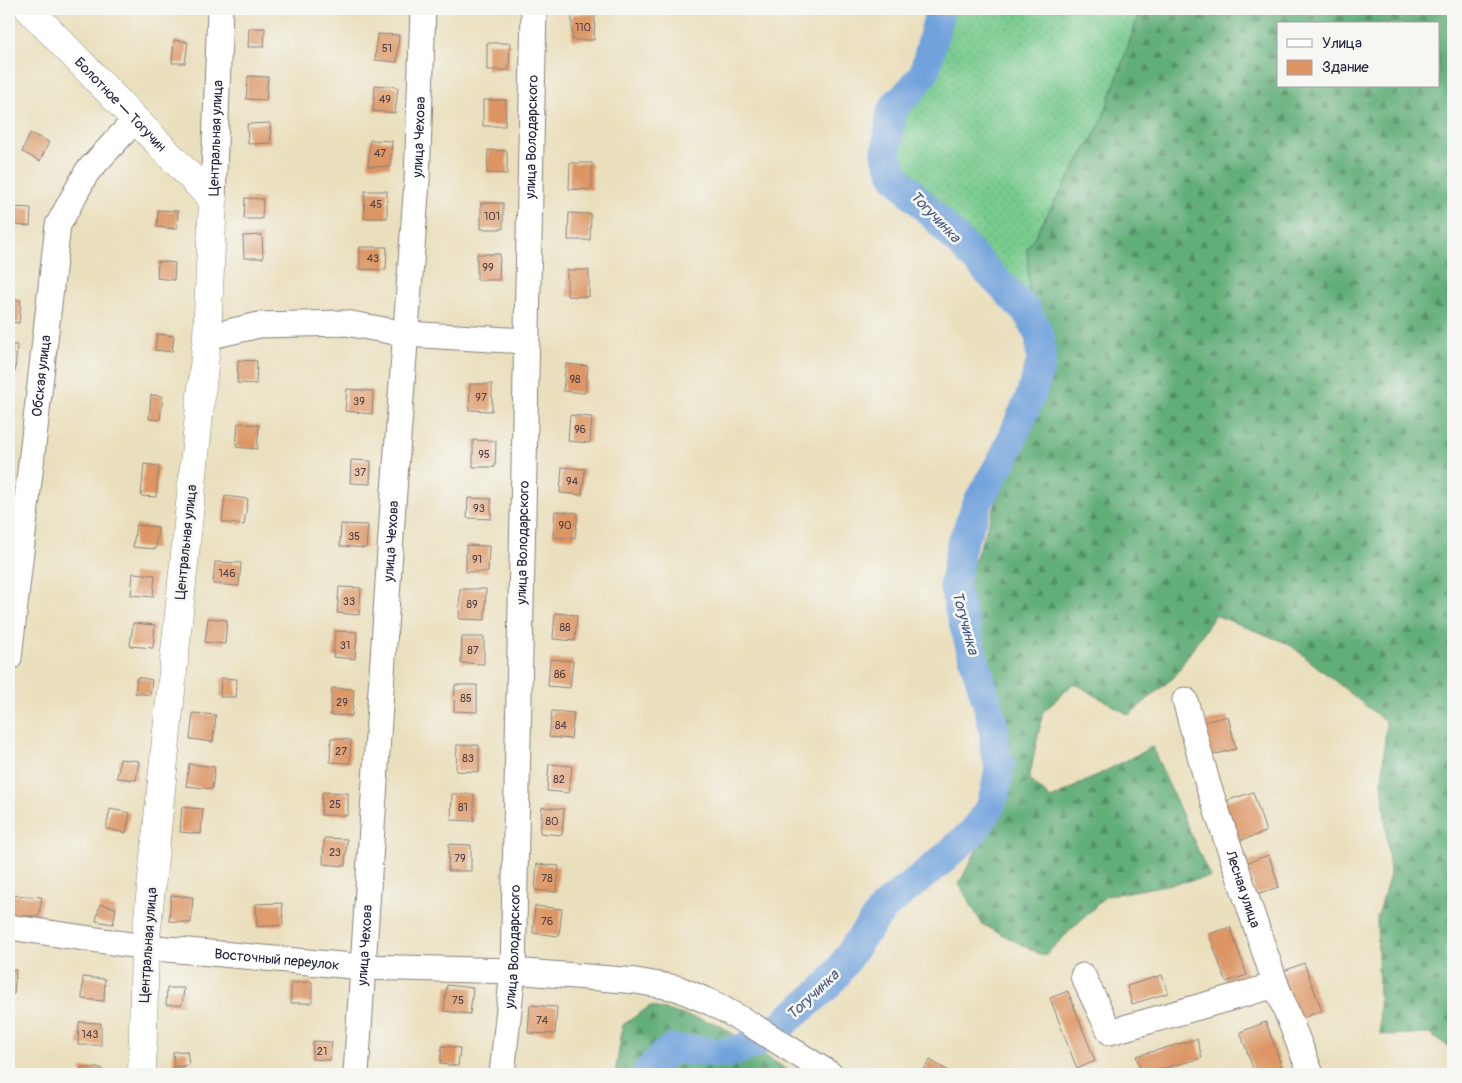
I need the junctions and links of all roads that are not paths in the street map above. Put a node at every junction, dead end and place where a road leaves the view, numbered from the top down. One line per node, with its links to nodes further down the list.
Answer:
1 (29, 9): 5 (main road, Болотное — Тогучин)
2 (220, 9): 6 (street, Центральная улица)
3 (423, 9): 7 (street, улица Чехова)
4 (534, 9): 9 (street, улица Володарского)
5 (136, 119): 6 (main road, Болотное — Тогучин); 10 (street, Обская улица)
6 (213, 200): 8 (main road, Центральная улица)
7 (406, 334): 8 (street); 9 (street); 14 (street, улица Чехова)
8 (207, 337): 13 (main road, Центральная улица)
9 (526, 341): 15 (street, улица Володарского)
10 (9, 658)
11 (1185, 700): 17 (street, Лесная улица)
12 (9, 927): 13 (street, Восточный переулок)
13 (145, 947): 14 (street, Восточный переулок); 18 (main road, Центральная улица)
14 (363, 967): 15 (street, Восточный переулок); 19 (street, улица Чехова)
15 (513, 970): 20 (street, улица Володарского); 21 (street, Восточный переулок)
16 (1083, 976): 17 (street)
17 (1276, 985): 22 (street, Лесная улица)
18 (142, 1074)
19 (356, 1074)
20 (502, 1074)
21 (830, 1074)
22 (1311, 1074)

